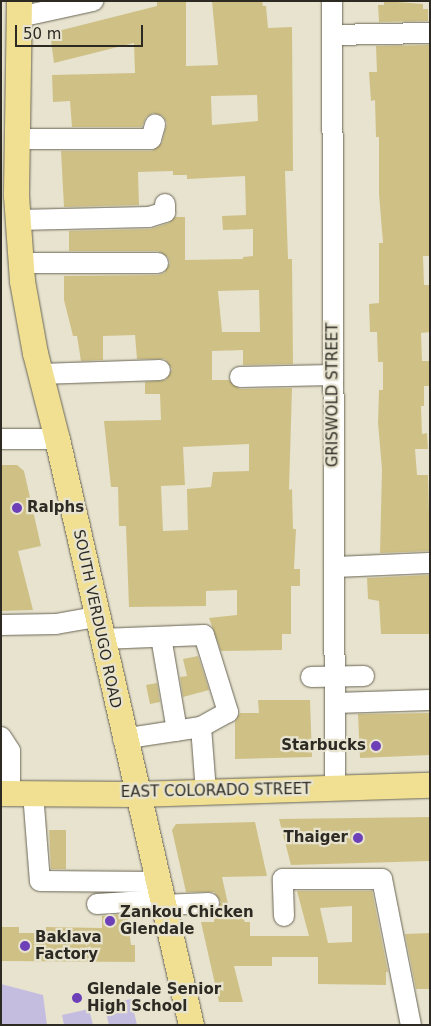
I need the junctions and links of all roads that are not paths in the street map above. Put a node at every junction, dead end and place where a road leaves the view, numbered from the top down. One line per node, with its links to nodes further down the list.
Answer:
1 (93, 1): 3 (street)
2 (332, 1): 5 (street, GRISWOLD STREET)
3 (19, 9): 6 (main road, SOUTH VERDUGO ROAD)
4 (430, 33): 5 (street)
5 (332, 35): 15 (street, GRISWOLD STREET)
6 (10, 91): 8 (main road, SOUTH VERDUGO ROAD)
7 (154, 125): 8 (street)
8 (17, 139): 10 (main road, SOUTH VERDUGO ROAD)
9 (165, 204): 10 (street)
10 (18, 220): 11 (main road, SOUTH VERDUGO ROAD)
11 (21, 263): 12 (street); 14 (main road, SOUTH VERDUGO ROAD)
12 (158, 263)
13 (160, 370): 14 (street)
14 (40, 374): 18 (main road, SOUTH VERDUGO ROAD)
15 (333, 375): 16 (street); 20 (street, GRISWOLD STREET)
16 (240, 377)
17 (1, 439): 18 (street)
18 (58, 439): 22 (main road, SOUTH VERDUGO ROAD)
19 (430, 564): 20 (street)
20 (334, 567): 26 (street, GRISWOLD STREET)
21 (1, 625): 22 (street)
22 (99, 628): 23 (street); 32 (main road, SOUTH VERDUGO ROAD)
23 (161, 637): 29 (street); 30 (street)
24 (364, 676): 26 (street)
25 (311, 677): 26 (street)
26 (334, 677): 28 (street, GRISWOLD STREET)
27 (430, 700): 28 (street)
28 (335, 703): 34 (street, GRISWOLD STREET)
29 (201, 727): 30 (street); 35 (street)
30 (177, 731): 32 (street)
31 (1, 737): 36 (street)
32 (123, 739): 37 (main road, SOUTH VERDUGO ROAD)
33 (430, 786): 34 (main road, EAST COLORADO STREET)
34 (335, 788): 35 (main road, EAST COLORADO STREET)
35 (206, 792): 37 (main road, EAST COLORADO STREET)
36 (15, 793): 37 (main road, EAST COLORADO STREET); 38 (street)
37 (136, 794): 38 (main road, SOUTH VERDUGO ROAD)
38 (160, 896): 39 (street); 40 (street); 42 (main road, SOUTH VERDUGO ROAD)
39 (209, 903)
40 (97, 904)
41 (284, 916): 43 (street)
42 (190, 1025)
43 (411, 1025)

